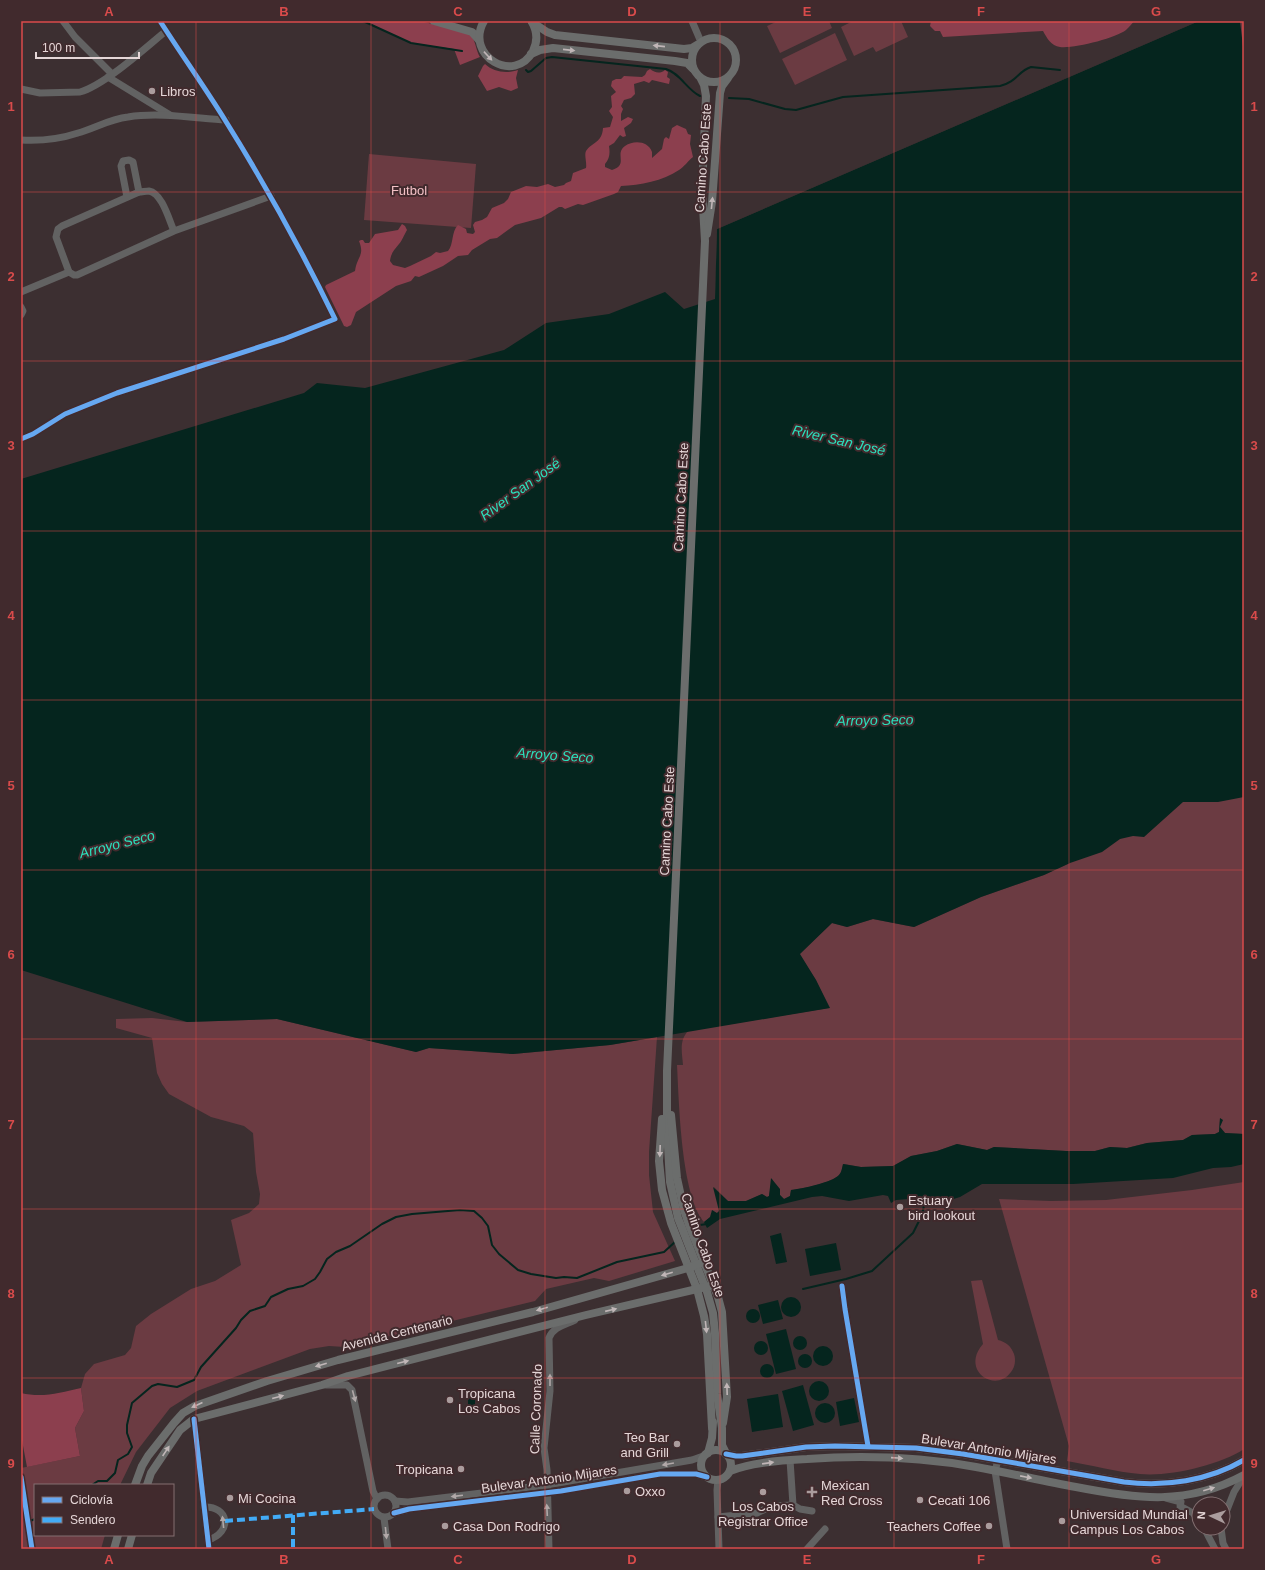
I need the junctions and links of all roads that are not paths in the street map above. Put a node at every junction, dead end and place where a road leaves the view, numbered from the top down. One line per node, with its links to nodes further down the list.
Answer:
1 (63, 21): 12 (street)
2 (160, 21): 7 (street)
3 (434, 21): 8 (main road)
4 (484, 21): 8 (main road)
5 (692, 21): 9 (street)
6 (532, 22): 9 (main road, one-way to 6); 10 (main road)
7 (166, 31): 12 (street); 17 (street)
8 (480, 40): 10 (main road, one-way to 10)
9 (699, 44): 11 (main road); 13 (main road)
10 (531, 54): 11 (main road, one-way to 11)
11 (693, 69): 14 (main road)
12 (110, 75): 15 (street); 16 (street)
13 (728, 78): 14 (main road); 23 (main road, Camino Cabo Este, one-way to 13)
14 (701, 79): 23 (main road, Camino Cabo Este)
15 (21, 89)
16 (172, 117): 17 (street); 18 (street)
17 (226, 120): 20 (street)
18 (21, 140)
19 (140, 192): 21 (street); 21 (street); 22 (street)
20 (270, 196): 22 (street); 28 (street)
21 (127, 197): 24 (street)
22 (174, 231): 24 (street)
23 (705, 241): 29 (main road, Camino Cabo Este)
24 (69, 272): 25 (street)
25 (21, 292)
26 (21, 307): 27 (street)
27 (21, 315)
28 (21, 439)
29 (667, 1071): 30 (main road); 31 (main road, one-way to 31); 37 (main road, Camino Cabo Este)
30 (704, 1262): 31 (main road, Avenida Centenario); 32 (main road)
31 (688, 1268): 34 (main road); 55 (main road, Avenida Centenario, one-way to 55)
32 (714, 1285): 34 (main road); 40 (main road, one-way to 32)
33 (842, 1286): 41 (street)
34 (697, 1289): 35 (main road, one-way to 34); 39 (main road, one-way to 39)
35 (586, 1315): 36 (main road, one-way to 35); 57 (street, Calle Coronado, one-way to 35)
36 (322, 1385): 38 (main road, one-way to 36); 59 (street, one-way to 59)
37 (718, 1394): 39 (main road, Camino Cabo Este); 40 (main road, Camino Cabo Este)
38 (194, 1419): 56 (main road, one-way to 38); 63 (street)
39 (712, 1428): 44 (main road, Camino Cabo Este)
40 (722, 1428): 43 (main road, Camino Cabo Este)
41 (868, 1446): 42 (main road, Bulevar Antonio Mijares); 47 (main road, Bulevar Antonio Mijares)
42 (806, 1447): 43 (main road, Bulevar Antonio Mijares); 45 (main road)
43 (726, 1453): 44 (main road); 49 (main road)
44 (707, 1454): 53 (main road); 57 (street, Bulevar Antonio Mijares, one-way to 57)
45 (806, 1459): 46 (main road, Bulevar Antonio Mijares); 50 (main road, Bulevar Antonio Mijares, one-way to 50)
46 (790, 1460): 49 (main road, Bulevar Antonio Mijares, one-way to 46); 62 (street)
47 (998, 1460): 48 (main road, Bulevar Antonio Mijares); 50 (street)
48 (1244, 1460)
49 (730, 1471): 54 (main road)
50 (995, 1471): 58 (main road, Bulevar Antonio Mijares, one-way to 58); 83 (street)
51 (1244, 1476): 58 (main road, Bulevar Antonio Mijares, one-way to 51); 60 (street)
52 (21, 1477): 75 (street)
53 (707, 1477): 54 (main road); 57 (street, Bulevar Antonio Mijares)
54 (718, 1480): 67 (street)
55 (135, 1484)
56 (147, 1484)
57 (546, 1488): 61 (street, Bulevar Antonio Mijares, one-way to 61); 66 (street, Bulevar Antonio Mijares); 80 (street, Calle Coronado, one-way to 57)
58 (1164, 1498): 65 (street)
59 (377, 1499): 61 (street); 68 (street)
60 (1231, 1500)
61 (395, 1501): 66 (street)
62 (793, 1505): 64 (street); 67 (street)
63 (204, 1507): 74 (street); 74 (street, one-way to 63)
64 (812, 1511)
65 (1191, 1512)
66 (394, 1513): 68 (street)
67 (718, 1517): 81 (street)
68 (384, 1518): 79 (street, one-way to 79)
69 (825, 1529): 82 (street)
70 (118, 1536): 76 (main road)
71 (132, 1536): 77 (main road)
72 (1208, 1536): 84 (street)
73 (1223, 1536): 85 (street)
74 (208, 1540): 78 (street)
75 (32, 1549)
76 (114, 1549)
77 (128, 1549)
78 (209, 1549)
79 (388, 1549)
80 (549, 1549)
81 (719, 1549)
82 (807, 1549)
83 (1007, 1549)
84 (1215, 1549)
85 (1226, 1549)

